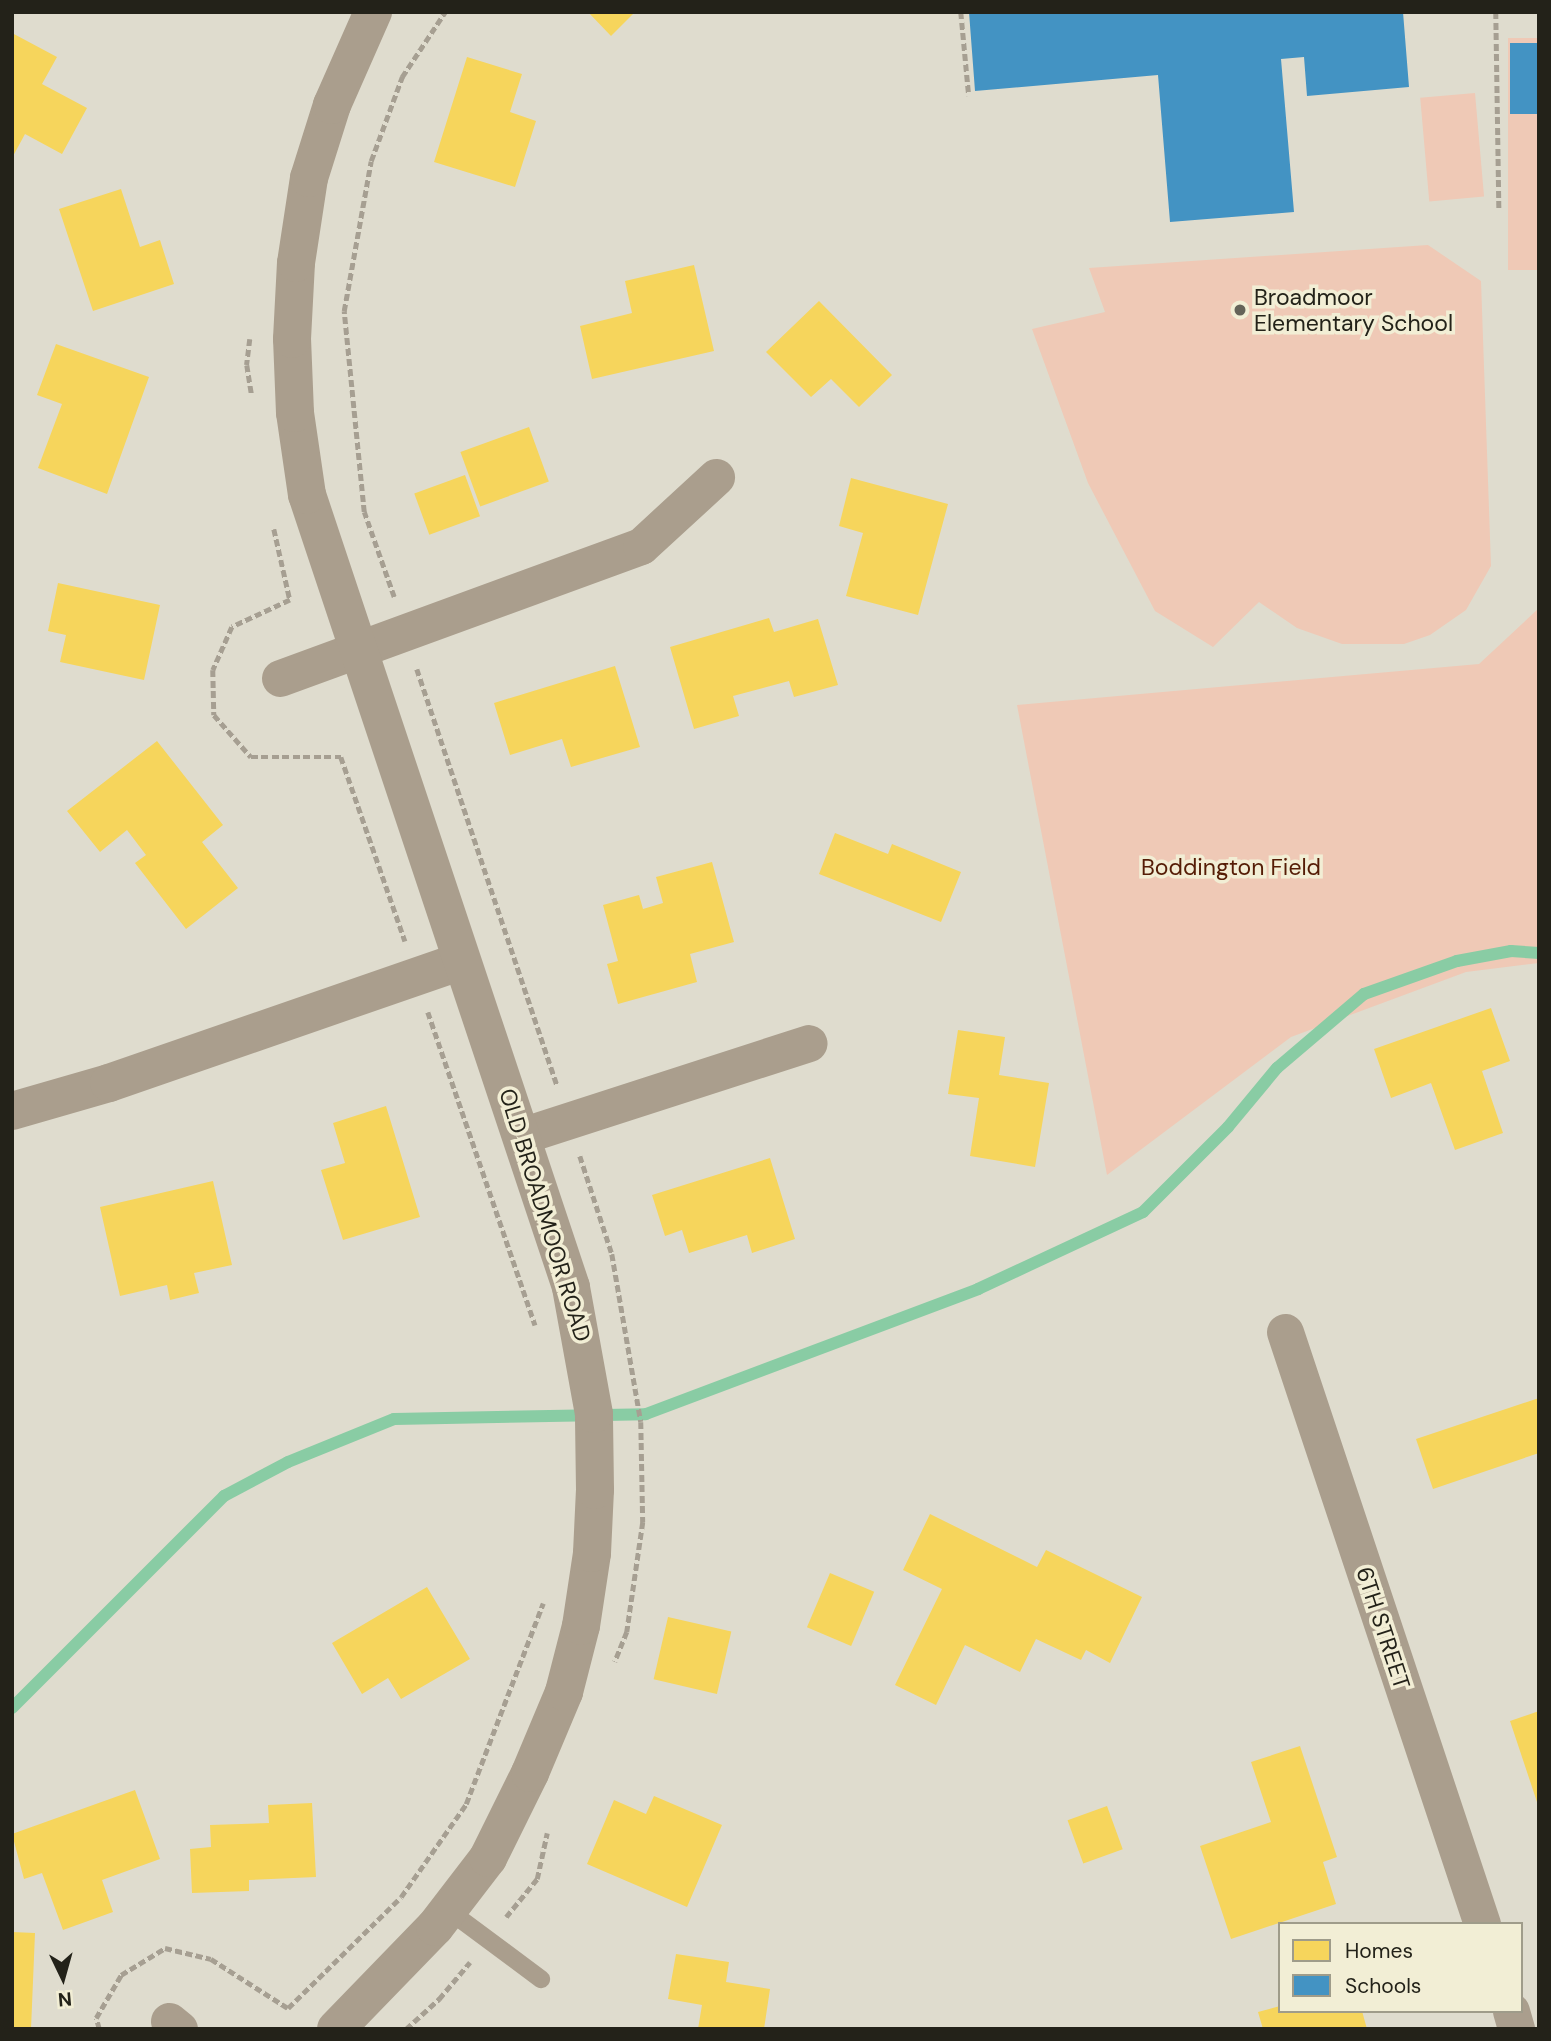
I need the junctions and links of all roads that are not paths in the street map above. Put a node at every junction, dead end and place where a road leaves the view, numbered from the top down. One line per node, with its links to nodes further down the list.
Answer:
1 (373, 12): 3 (street, OLD BROADMOOR ROAD)
2 (716, 477): 3 (street)
3 (357, 652): 4 (street); 5 (street, OLD BROADMOOR ROAD)
4 (280, 678)
5 (462, 961): 7 (street); 8 (street, OLD BROADMOOR ROAD)
6 (809, 1043): 8 (street)
7 (12, 1111)
8 (524, 1135): 10 (street, OLD BROADMOOR ROAD)
9 (1285, 1332): 11 (street, 6TH STREET)
10 (448, 1910): 12 (lane); 13 (street, OLD BROADMOOR ROAD)
11 (1481, 1922)
12 (541, 1979)
13 (336, 2029)

